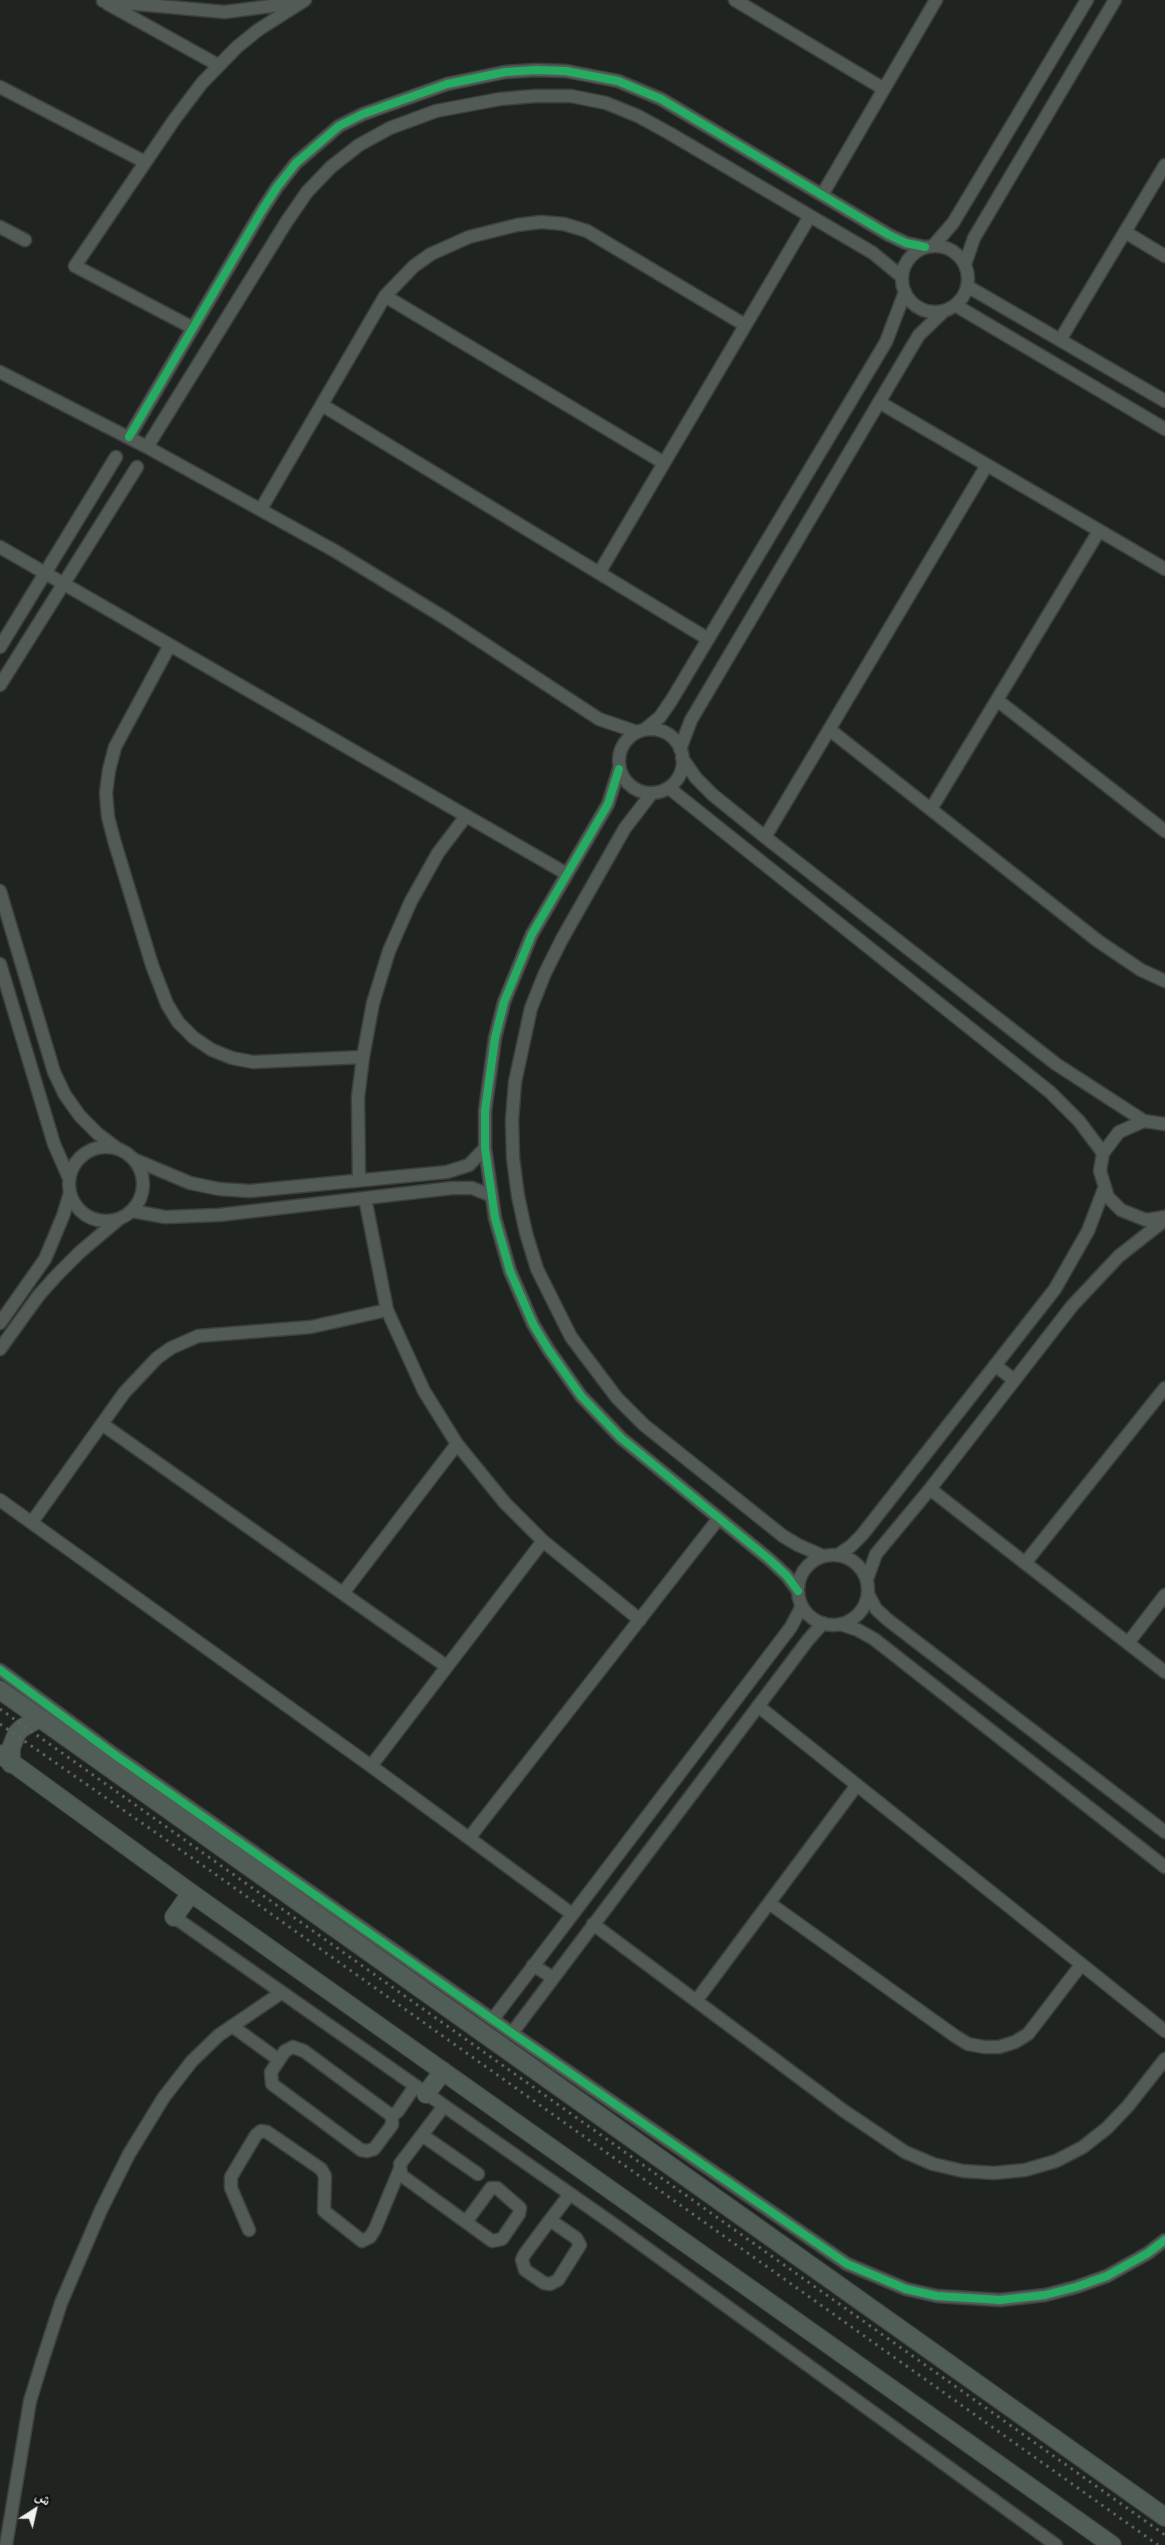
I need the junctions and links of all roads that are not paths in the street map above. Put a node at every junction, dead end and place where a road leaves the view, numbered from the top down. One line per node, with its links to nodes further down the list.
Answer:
1 (102, 0): 6 (street); 7 (street)
2 (735, 0): 9 (street)
3 (936, 0): 9 (street)
4 (1087, 0): 17 (street)
5 (1115, 0): 19 (street)
6 (303, 1): 7 (street)
7 (218, 65): 10 (street)
8 (0, 87): 10 (street)
9 (884, 89): 12 (street)
10 (145, 162): 26 (street)
11 (1165, 165): 15 (street)
12 (822, 194): 17 (street); 26 (street)
13 (810, 216): 20 (street); 25 (street); 34 (street)
14 (0, 227): 16 (street)
15 (1125, 232): 18 (street); 27 (street)
16 (25, 240)
17 (929, 246): 19 (street); 20 (street)
18 (1165, 256)
19 (965, 264): 21 (street)
20 (902, 277): 22 (street)
21 (968, 286): 24 (street); 27 (street)
22 (905, 292): 24 (street); 46 (street)
23 (385, 296): 25 (street); 31 (street); 36 (street)
24 (950, 308): 30 (street); 32 (street)
25 (745, 325): 36 (street)
26 (193, 328): 33 (street)
27 (1060, 340): 29 (street)
28 (0, 372): 33 (street)
29 (1165, 401)
30 (878, 402): 37 (street); 53 (street)
31 (322, 405): 39 (street); 43 (street)
32 (1165, 429)
33 (129, 438): 34 (street)
34 (147, 447): 39 (street)
35 (116, 457): 44 (street)
36 (664, 463): 43 (street)
37 (987, 465): 40 (street); 51 (street)
38 (137, 468): 45 (street)
39 (261, 509): 52 (street)
40 (1099, 531): 42 (street); 50 (street)
41 (0, 547): 44 (street)
42 (1165, 569)
43 (599, 573): 46 (street)
44 (46, 574): 45 (street); 48 (street)
45 (62, 583): 47 (street); 49 (street)
46 (708, 639): 52 (street)
47 (170, 645): 58 (street); 65 (street)
48 (0, 647)
49 (0, 685)
50 (997, 700): 57 (street); 59 (street)
51 (830, 730): 57 (street); 60 (street)
52 (641, 731): 53 (street); 54 (street)
53 (682, 754): 55 (street); 60 (street)
54 (620, 769): 56 (street); 61 (street)
55 (669, 788): 56 (street); 70 (street)
56 (652, 793): 95 (street)
57 (932, 809): 64 (street)
58 (466, 816): 61 (street); 65 (street)
59 (1165, 831)
60 (765, 837): 66 (street)
61 (567, 874): 68 (street)
62 (0, 892): 69 (street)
63 (0, 964): 72 (street)
64 (1165, 981)
65 (363, 1056): 73 (street)
66 (1144, 1121): 67 (street); 70 (street)
67 (1165, 1124)
68 (486, 1148): 73 (street); 76 (street)
69 (118, 1149): 71 (street); 72 (street)
70 (1103, 1153): 74 (street)
71 (133, 1159): 73 (street); 78 (street)
72 (69, 1178): 75 (street)
73 (359, 1180)
74 (1104, 1189): 80 (street); 84 (street)
75 (70, 1193): 79 (street); 82 (street)
76 (490, 1195): 77 (street); 91 (street)
77 (365, 1198): 78 (street); 81 (street)
78 (132, 1210): 79 (street)
79 (120, 1219): 83 (street)
80 (1165, 1219): 85 (street)
81 (387, 1310): 87 (street); 88 (street)
82 (0, 1323)
83 (0, 1349)
84 (995, 1365): 85 (street); 94 (street)
85 (1014, 1380): 89 (street)
86 (1165, 1388): 96 (street)
87 (102, 1424): 92 (street); 99 (street)
88 (457, 1444): 93 (street); 99 (street)
89 (930, 1489): 96 (street); 97 (street)
90 (0, 1500): 92 (street)
91 (719, 1518): 98 (street); 103 (street)
92 (32, 1522): 114 (street)
93 (543, 1541): 103 (street); 107 (street)
94 (838, 1555): 95 (street); 97 (street)
95 (823, 1556): 98 (street)
96 (1025, 1563): 106 (street)
97 (867, 1579): 100 (street)
98 (798, 1591): 102 (street)
99 (343, 1593): 107 (street)
100 (868, 1594): 105 (street); 116 (street)
101 (1165, 1595): 106 (street)
102 (802, 1606): 104 (street); 121 (street)
103 (640, 1620): 117 (street)
104 (823, 1624): 105 (street); 111 (street)
105 (840, 1624): 118 (street)
106 (1128, 1643): 109 (street)
107 (446, 1666): 114 (street)
108 (0, 1670): 129 (street)
109 (1165, 1672)
110 (0, 1690): 112 (main road)
111 (758, 1706): 115 (street); 123 (street)
112 (38, 1719): 113 (main road); 147 (main road)
113 (6, 1759): 119 (main road)
114 (372, 1766): 117 (street)
115 (857, 1785): 120 (street); 125 (street)
116 (1165, 1832)
117 (469, 1838): 121 (street)
118 (1165, 1866)
119 (191, 1893): 122 (main road); 135 (main road)
120 (769, 1903): 125 (street); 128 (street)
121 (572, 1914): 124 (street)
122 (174, 1917): 127 (street)
123 (593, 1924): 126 (street); 128 (street)
124 (533, 1965): 126 (street); 129 (street)
125 (1081, 1965): 131 (street)
126 (553, 1978): 132 (street)
127 (281, 1993): 130 (street); 136 (street)
128 (696, 2001): 133 (street)
129 (493, 2019): 132 (street)
130 (232, 2026): 134 (street); 148 (street)
131 (1165, 2031)
132 (512, 2033): 146 (street)
133 (1165, 2059)
134 (279, 2060): 138 (street); 138 (street)
135 (443, 2071): 136 (main road); 150 (main road)
136 (421, 2090): 137 (street); 138 (street)
137 (444, 2106): 139 (street); 142 (street)
138 (392, 2116)
139 (422, 2135): 140 (street); 141 (street)
140 (399, 2171): 144 (street); 145 (street)
141 (478, 2174)
142 (570, 2194): 143 (street); 149 (street)
143 (550, 2220): 143 (street)
144 (466, 2222): 144 (street)
145 (249, 2230)
146 (1165, 2240)
147 (1165, 2517)
148 (6, 2545)
149 (1056, 2545)
150 (1112, 2545)

